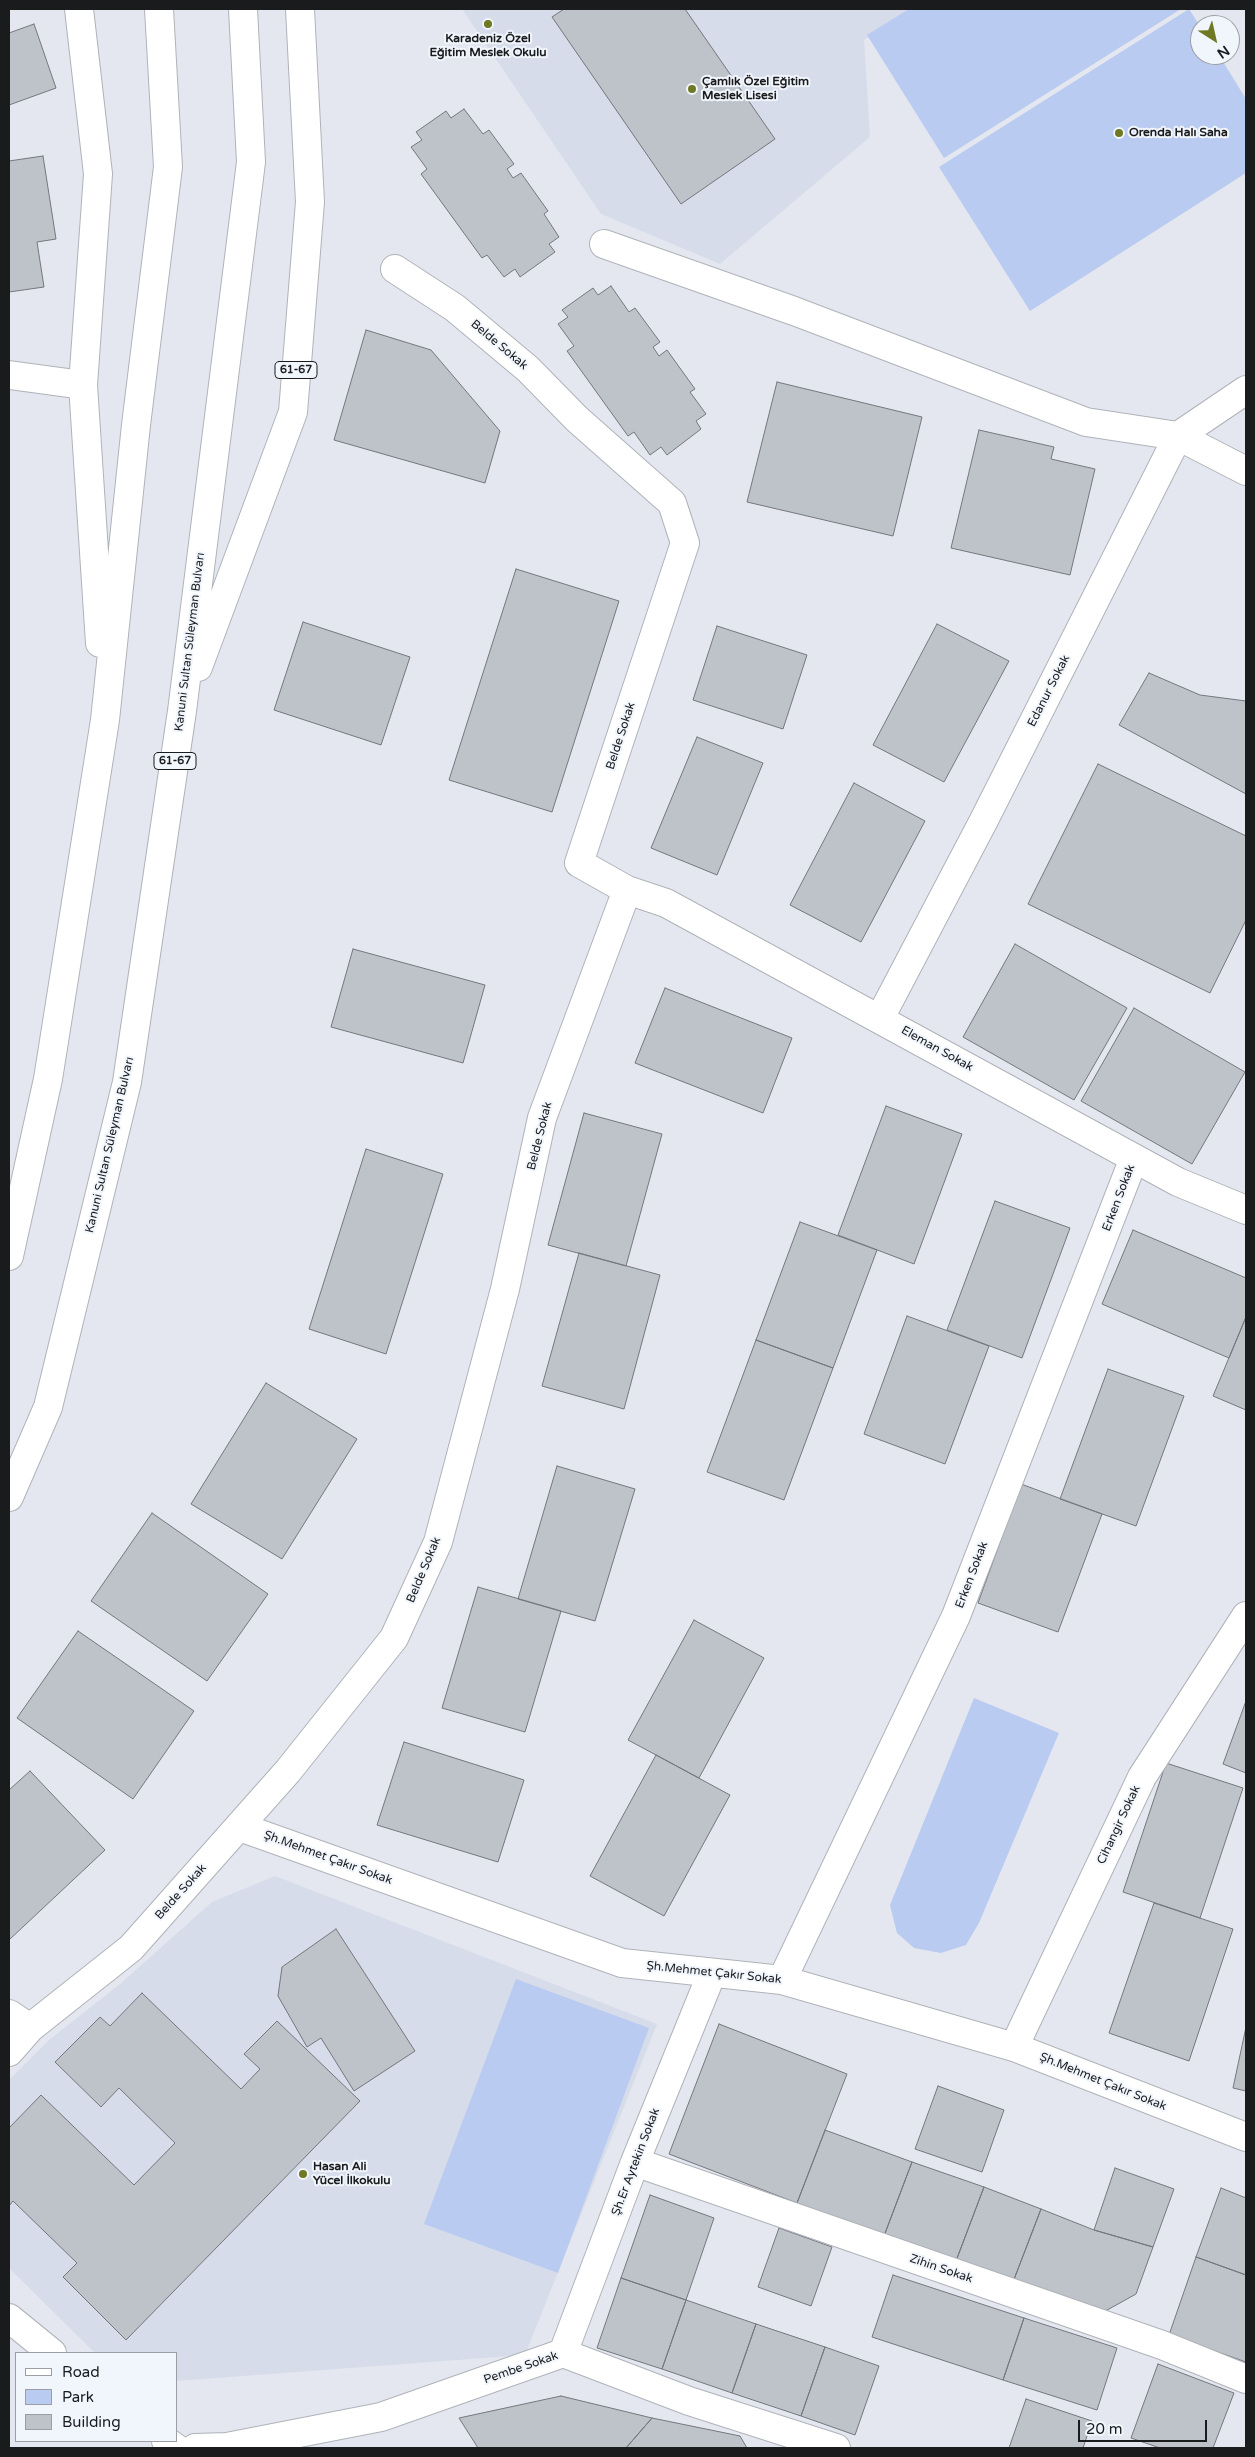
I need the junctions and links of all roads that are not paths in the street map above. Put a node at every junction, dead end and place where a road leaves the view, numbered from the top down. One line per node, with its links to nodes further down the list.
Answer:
1 (79, 9): 8 (street)
2 (159, 9): 13 (street)
3 (243, 9): 12 (street, Kanuni Sultan Süleyman Bulvarı / 61-67)
4 (300, 9): 12 (street, 61-67)
5 (604, 244): 10 (street)
6 (395, 269): 14 (street, Belde Sokak)
7 (9, 375): 8 (street)
8 (83, 385): 13 (street)
9 (1246, 390): 10 (street, Edanur Sokak)
10 (1178, 436): 11 (street); 15 (street, Edanur Sokak)
11 (1246, 471)
12 (182, 711): 21 (street, Kanuni Sultan Süleyman Bulvarı / 61-67)
13 (105, 720): 17 (street)
14 (627, 890): 15 (street, Eleman Sokak); 23 (street, Belde Sokak)
15 (880, 1018): 16 (street, Eleman Sokak)
16 (1134, 1158): 18 (street, Eleman Sokak); 25 (street, Erken Sokak)
17 (23, 1192): 19 (street); 20 (street)
18 (1246, 1210)
19 (9, 1221)
20 (9, 1256)
21 (9, 1497)
22 (1246, 1616): 27 (street, Cihangir Sokak)
23 (240, 1826): 24 (street, Şh.Mehmet Çakır Sokak); 26 (street, Belde Sokak)
24 (712, 1973): 25 (street, Şh.Mehmet Çakır Sokak); 30 (street, Şh.Er Aytekin Sokak)
25 (782, 1980): 27 (street, Şh.Mehmet Çakır Sokak)
26 (19, 2021): 28 (street, Belde Sokak)
27 (1014, 2047): 29 (street, Şh.Mehmet Çakır Sokak)
28 (9, 2052)
29 (1246, 2137)
30 (635, 2162): 33 (street, Şh.Er Aytekin Sokak); 34 (street, Zihin Sokak)
31 (9, 2318): 32 (street)
32 (51, 2352)
33 (563, 2353): 35 (street, Pembe Sokak); 36 (street, Pembe Sokak)
34 (1246, 2379)
35 (806, 2444): 38 (street, Pembe Sokak)
36 (227, 2447): 37 (street, Pembe Sokak)
37 (195, 2448)
38 (836, 2448)

